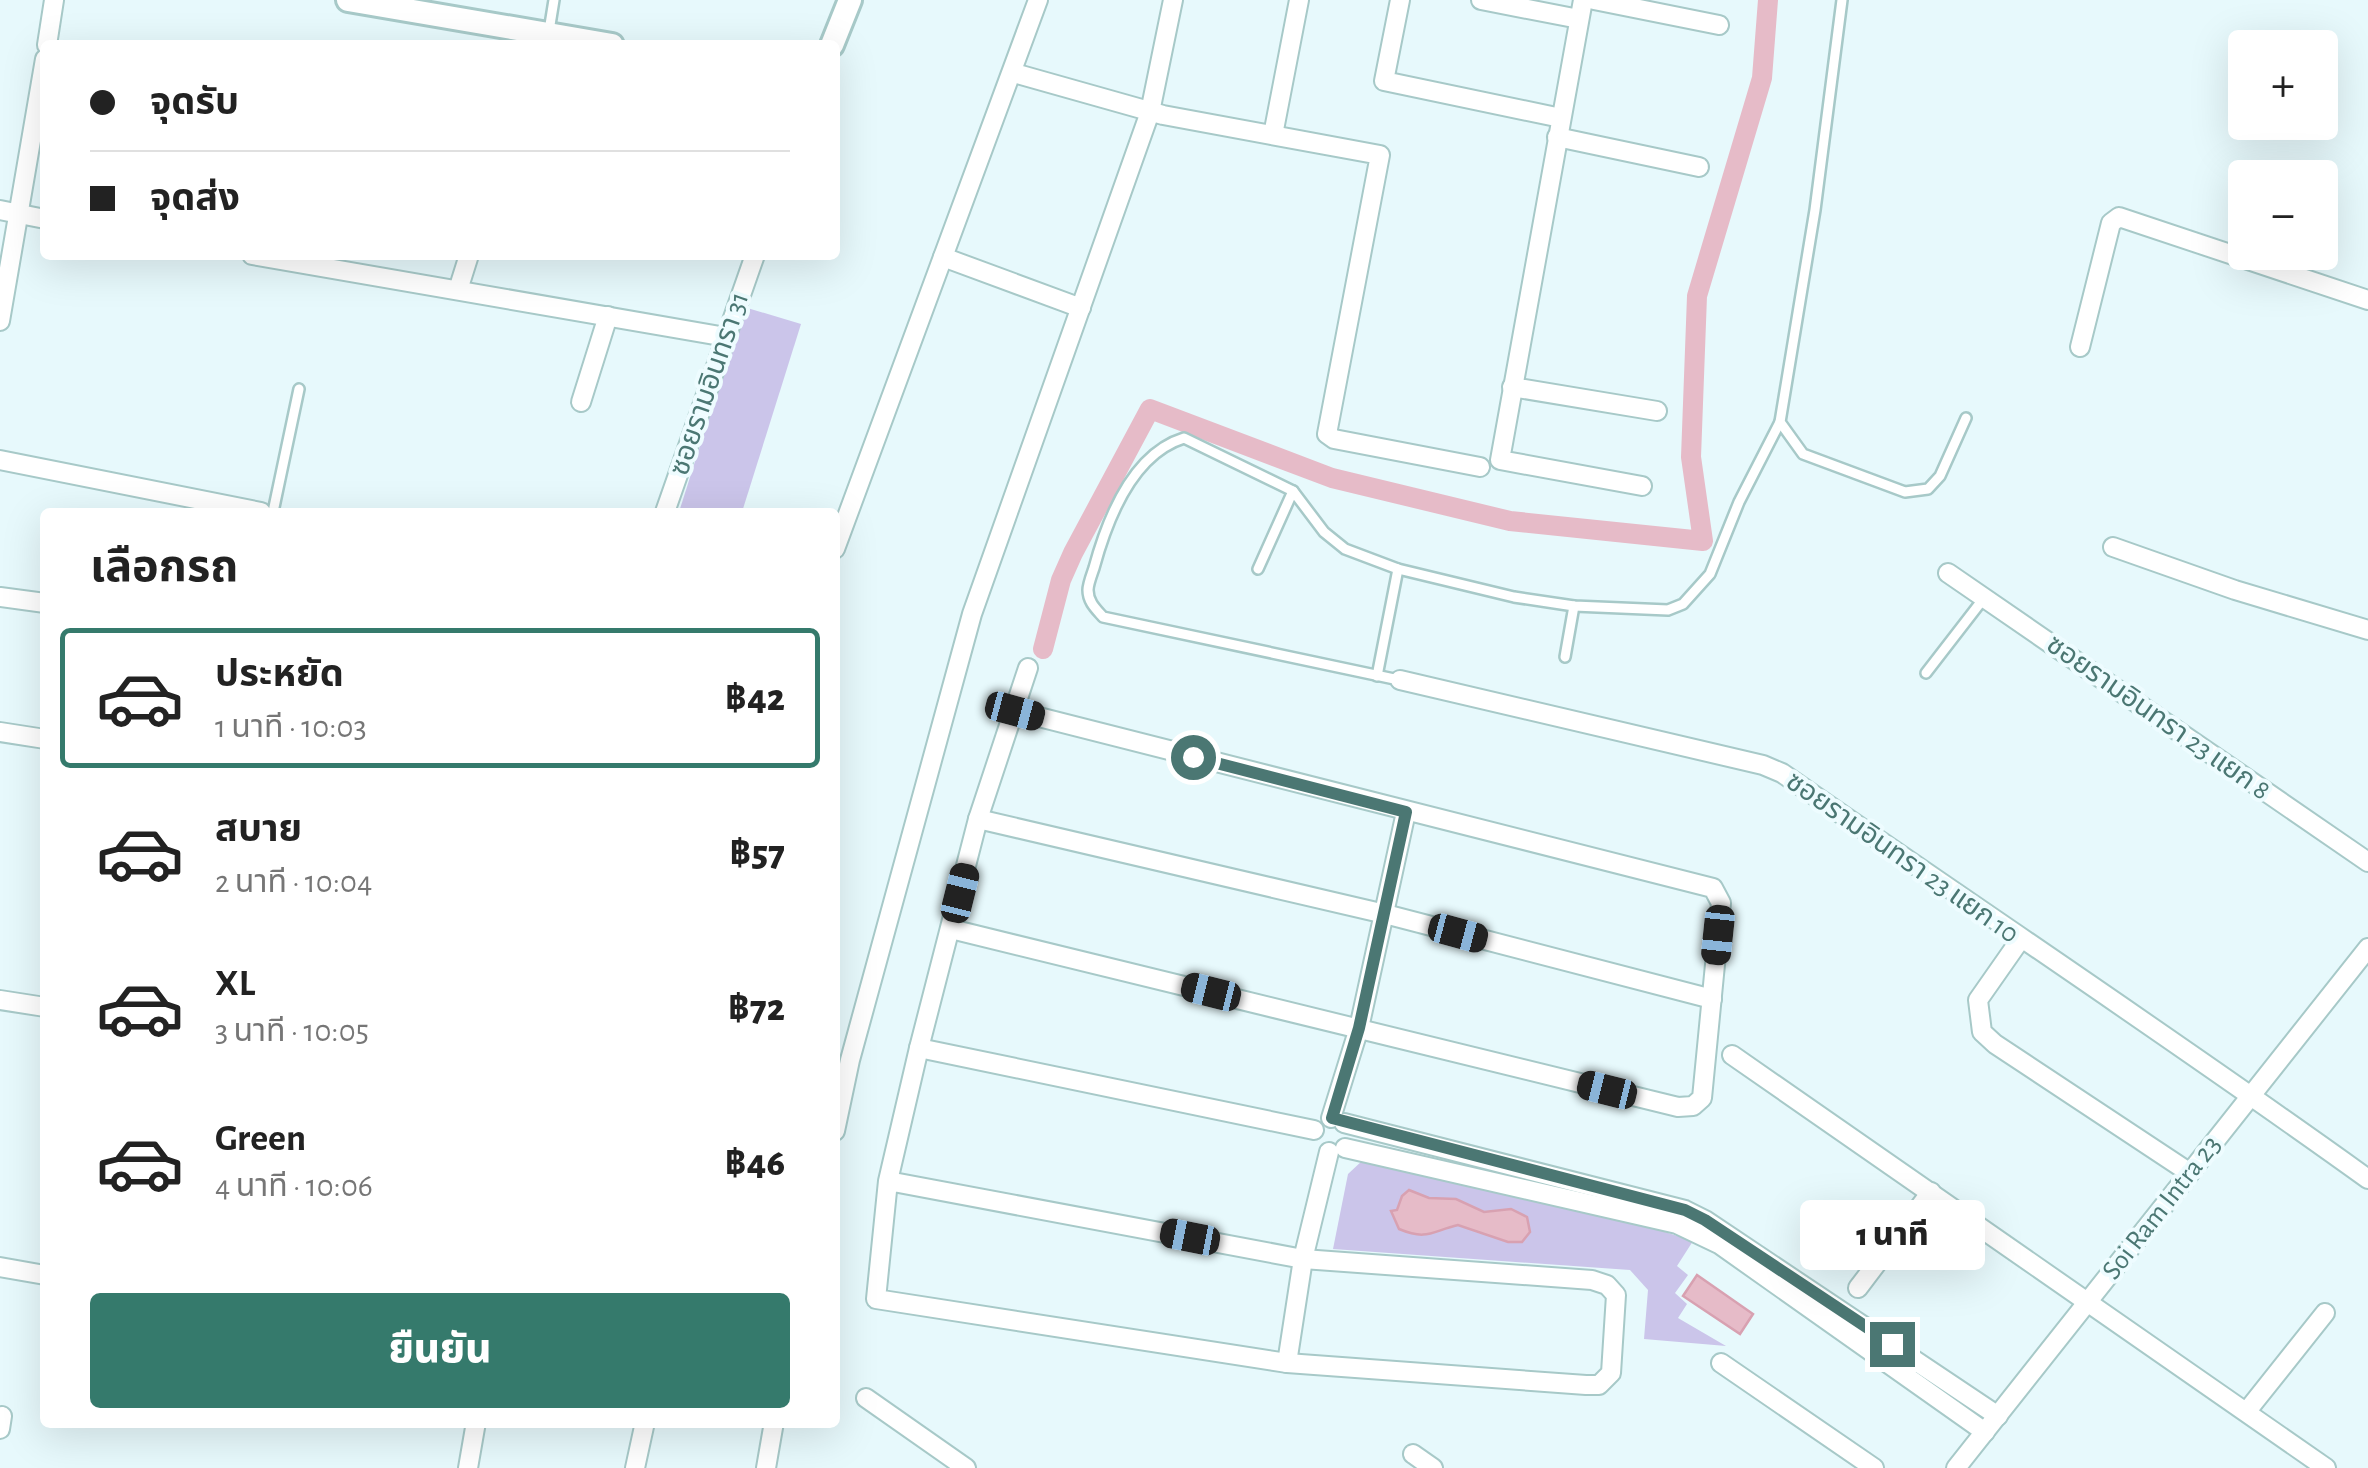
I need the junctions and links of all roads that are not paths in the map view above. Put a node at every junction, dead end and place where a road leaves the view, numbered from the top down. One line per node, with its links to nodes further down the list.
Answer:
1 (54, 0): 16 (street)
2 (348, 0): 15 (street)
3 (554, 0): 15 (lane)
4 (850, 0): 18 (street)
5 (1038, 0): 19 (street)
6 (1173, 0): 21 (street)
7 (1299, 0): 23 (street)
8 (1400, 0): 22 (street)
9 (1481, 0): 13 (street)
10 (1583, 0): 13 (street)
11 (1594, 0): 14 (street)
12 (1842, 0): 44 (lane)
13 (1579, 20): 22 (street)
14 (1719, 25)
15 (548, 34): 17 (street)
16 (48, 40)
17 (583, 40)
18 (834, 40)
19 (1014, 73): 21 (street); 28 (street)
20 (40, 90): 26 (street)
21 (1150, 112): 23 (street); 34 (street)
22 (1559, 128): 24 (street); 39 (street)
23 (1273, 135): 46 (street)
24 (1699, 166)
25 (0, 210): 26 (street)
26 (20, 215): 27 (street); 36 (street)
27 (40, 219)
28 (943, 257): 34 (street); 52 (street)
29 (281, 260): 32 (street)
30 (467, 260): 32 (street)
31 (746, 260): 37 (street, ซอยรามอินทรา 31)
32 (458, 290): 35 (street)
33 (2368, 300): 38 (street)
34 (1081, 308): 83 (street)
35 (608, 316): 37 (street); 41 (street)
36 (0, 321)
37 (726, 337): 51 (street, ซอยรามอินทรา 31)
38 (2080, 347)
39 (1512, 387): 42 (street); 47 (street)
40 (299, 390): 50 (lane)
41 (580, 402)
42 (1657, 411)
43 (1966, 418): 44 (lane)
44 (1780, 422): 60 (lane)
45 (0, 460): 49 (street)
46 (1480, 467)
47 (1642, 486)
48 (1292, 491): 54 (lane); 55 (lane); 65 (lane)
49 (241, 508)
50 (274, 508)
51 (666, 508)
52 (840, 535)
53 (2114, 547): 61 (street)
54 (1398, 569): 60 (lane); 65 (lane)
55 (1258, 570)
56 (1948, 573): 58 (street, ซอยรามอินทรา 23 แยก 8)
57 (0, 597): 59 (street)
58 (1984, 598): 64 (lane); 72 (street, ซอยรามอินทรา 23 แยก 8)
59 (40, 602)
60 (1574, 606): 62 (lane)
61 (2368, 630)
62 (1565, 657)
63 (1028, 668): 67 (street)
64 (1926, 673)
65 (1377, 676): 66 (lane)
66 (1400, 680): 75 (street, ซอยรามอินทรา 23 แยก 10)
67 (1015, 711): 70 (street); 71 (street)
68 (0, 732): 69 (street)
69 (40, 738)
70 (1406, 812): 73 (street); 77 (street)
71 (978, 820): 73 (street); 74 (street)
72 (2368, 862)
73 (1385, 914): 77 (street); 80 (street)
74 (951, 930): 80 (street); 81 (street)
75 (2020, 940): 84 (street, ซอยรามอินทรา 23 แยก 10); 88 (street)
76 (2368, 948): 84 (street, Soi Ram Intra 23)
77 (1712, 999): 80 (street)
78 (0, 1000): 79 (street)
79 (40, 1006)
80 (1359, 1028): 85 (street)
81 (919, 1048): 86 (street); 90 (street)
82 (1732, 1055): 91 (street)
83 (842, 1058)
84 (2250, 1094): 88 (street, Soi Ram Intra 23); 89 (street, ซอยรามอินทรา 23 แยก 10)
85 (1338, 1121): 86 (street); 87 (street); 102 (street)
86 (1314, 1130): 87 (street)
87 (1337, 1150): 92 (street); 106 (street)
88 (2190, 1172): 96 (street, Soi Ram Intra 23)
89 (2368, 1179)
90 (888, 1181): 92 (street); 98 (street)
91 (1931, 1192): 95 (street); 96 (street)
92 (1303, 1258): 98 (street); 98 (street)
93 (0, 1267): 94 (street)
94 (40, 1274)
95 (1858, 1288)
96 (2091, 1302): 101 (street); 102 (street, Soi Ram Intra 23)
97 (2325, 1313): 101 (street)
98 (1287, 1363)
99 (1721, 1363): 113 (street)
100 (866, 1398): 111 (street)
101 (2248, 1412): 115 (street)
102 (1998, 1416): 106 (street, Soi Ram Intra 23)
103 (475, 1428): 108 (street)
104 (644, 1428): 109 (street)
105 (773, 1428): 110 (street)
106 (1985, 1432): 114 (street, Soi Ram Intra 23)
107 (1412, 1454): 112 (street)
108 (468, 1468)
109 (636, 1468)
110 (766, 1468)
111 (966, 1468)
112 (1432, 1468)
113 (1874, 1468)
114 (1956, 1468)
115 (2326, 1468)

